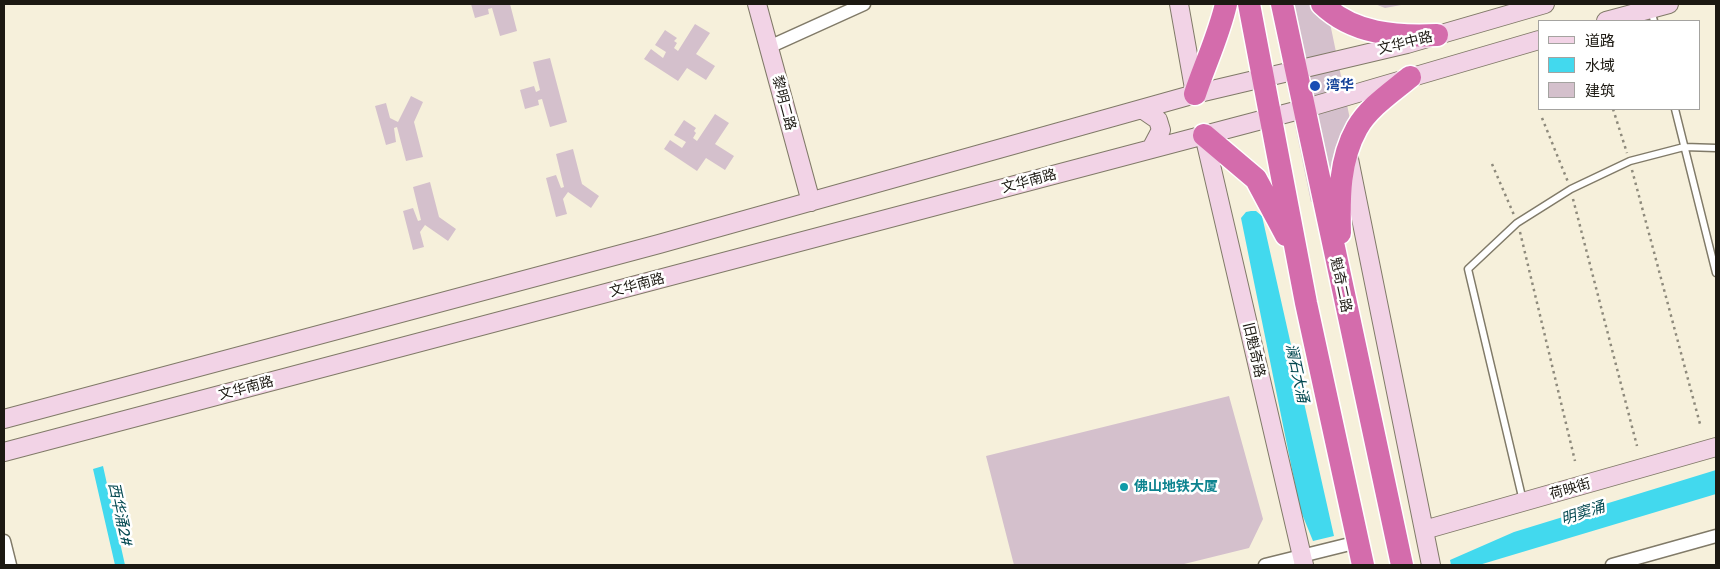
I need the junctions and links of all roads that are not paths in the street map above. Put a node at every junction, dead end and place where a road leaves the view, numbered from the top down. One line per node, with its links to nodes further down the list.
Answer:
1 (757, 4): 14 (main road, 黎明二路)
2 (864, 4): 14 (street)
3 (1179, 4): 18 (main road)
4 (1226, 4): 18 (highway)
5 (1249, 4): 16 (highway)
6 (1282, 4): 15 (highway, 魁奇二路)
7 (1322, 4): 12 (highway)
8 (1545, 4): 12 (main road, 文华中路)
9 (1669, 4): 10 (main road)
10 (1652, 15): 11 (main road)
11 (1614, 20)
12 (1437, 35): 15 (main road, 文华中路)
13 (1538, 40): 17 (main road)
14 (769, 48): 28 (main road, 黎明二路)
15 (1295, 69): 16 (main road, 文华中路); 20 (highway, 魁奇二路)
16 (1263, 77): 18 (main road); 22 (highway)
17 (1410, 78): 20 (main road); 27 (highway)
18 (1195, 94): 19 (main road)
19 (1142, 109): 26 (main road); 28 (main road)
20 (1303, 110): 22 (main road); 31 (highway, 魁奇二路)
21 (1675, 110): 24 (lane)
22 (1271, 117): 23 (main road, 文华南路); 29 (highway)
23 (1204, 135): 26 (main road, 文华南路); 29 (highway); 40 (main road, 旧魁奇路)
24 (1684, 147): 25 (lane); 30 (lane); 35 (lane)
25 (1716, 148)
26 (1151, 149): 34 (main road, 文华南路)
27 (1348, 151): 31 (highway); 36 (main road)
28 (811, 202): 32 (main road)
29 (1298, 259): 39 (highway)
30 (1716, 273)
31 (1345, 304): 44 (highway, 魁奇二路)
32 (4, 419)
33 (1716, 447): 35 (main road, 荷映街)
34 (4, 452)
35 (1523, 502): 36 (main road, 荷映街)
36 (1424, 530): 45 (main road)
37 (1716, 536): 46 (street)
38 (4, 541): 41 (street)
39 (1358, 542): 40 (street); 43 (highway)
40 (1303, 560): 42 (street)
41 (10, 565)
42 (1265, 565)
43 (1363, 565)
44 (1402, 565)
45 (1431, 565)
46 (1612, 565)

